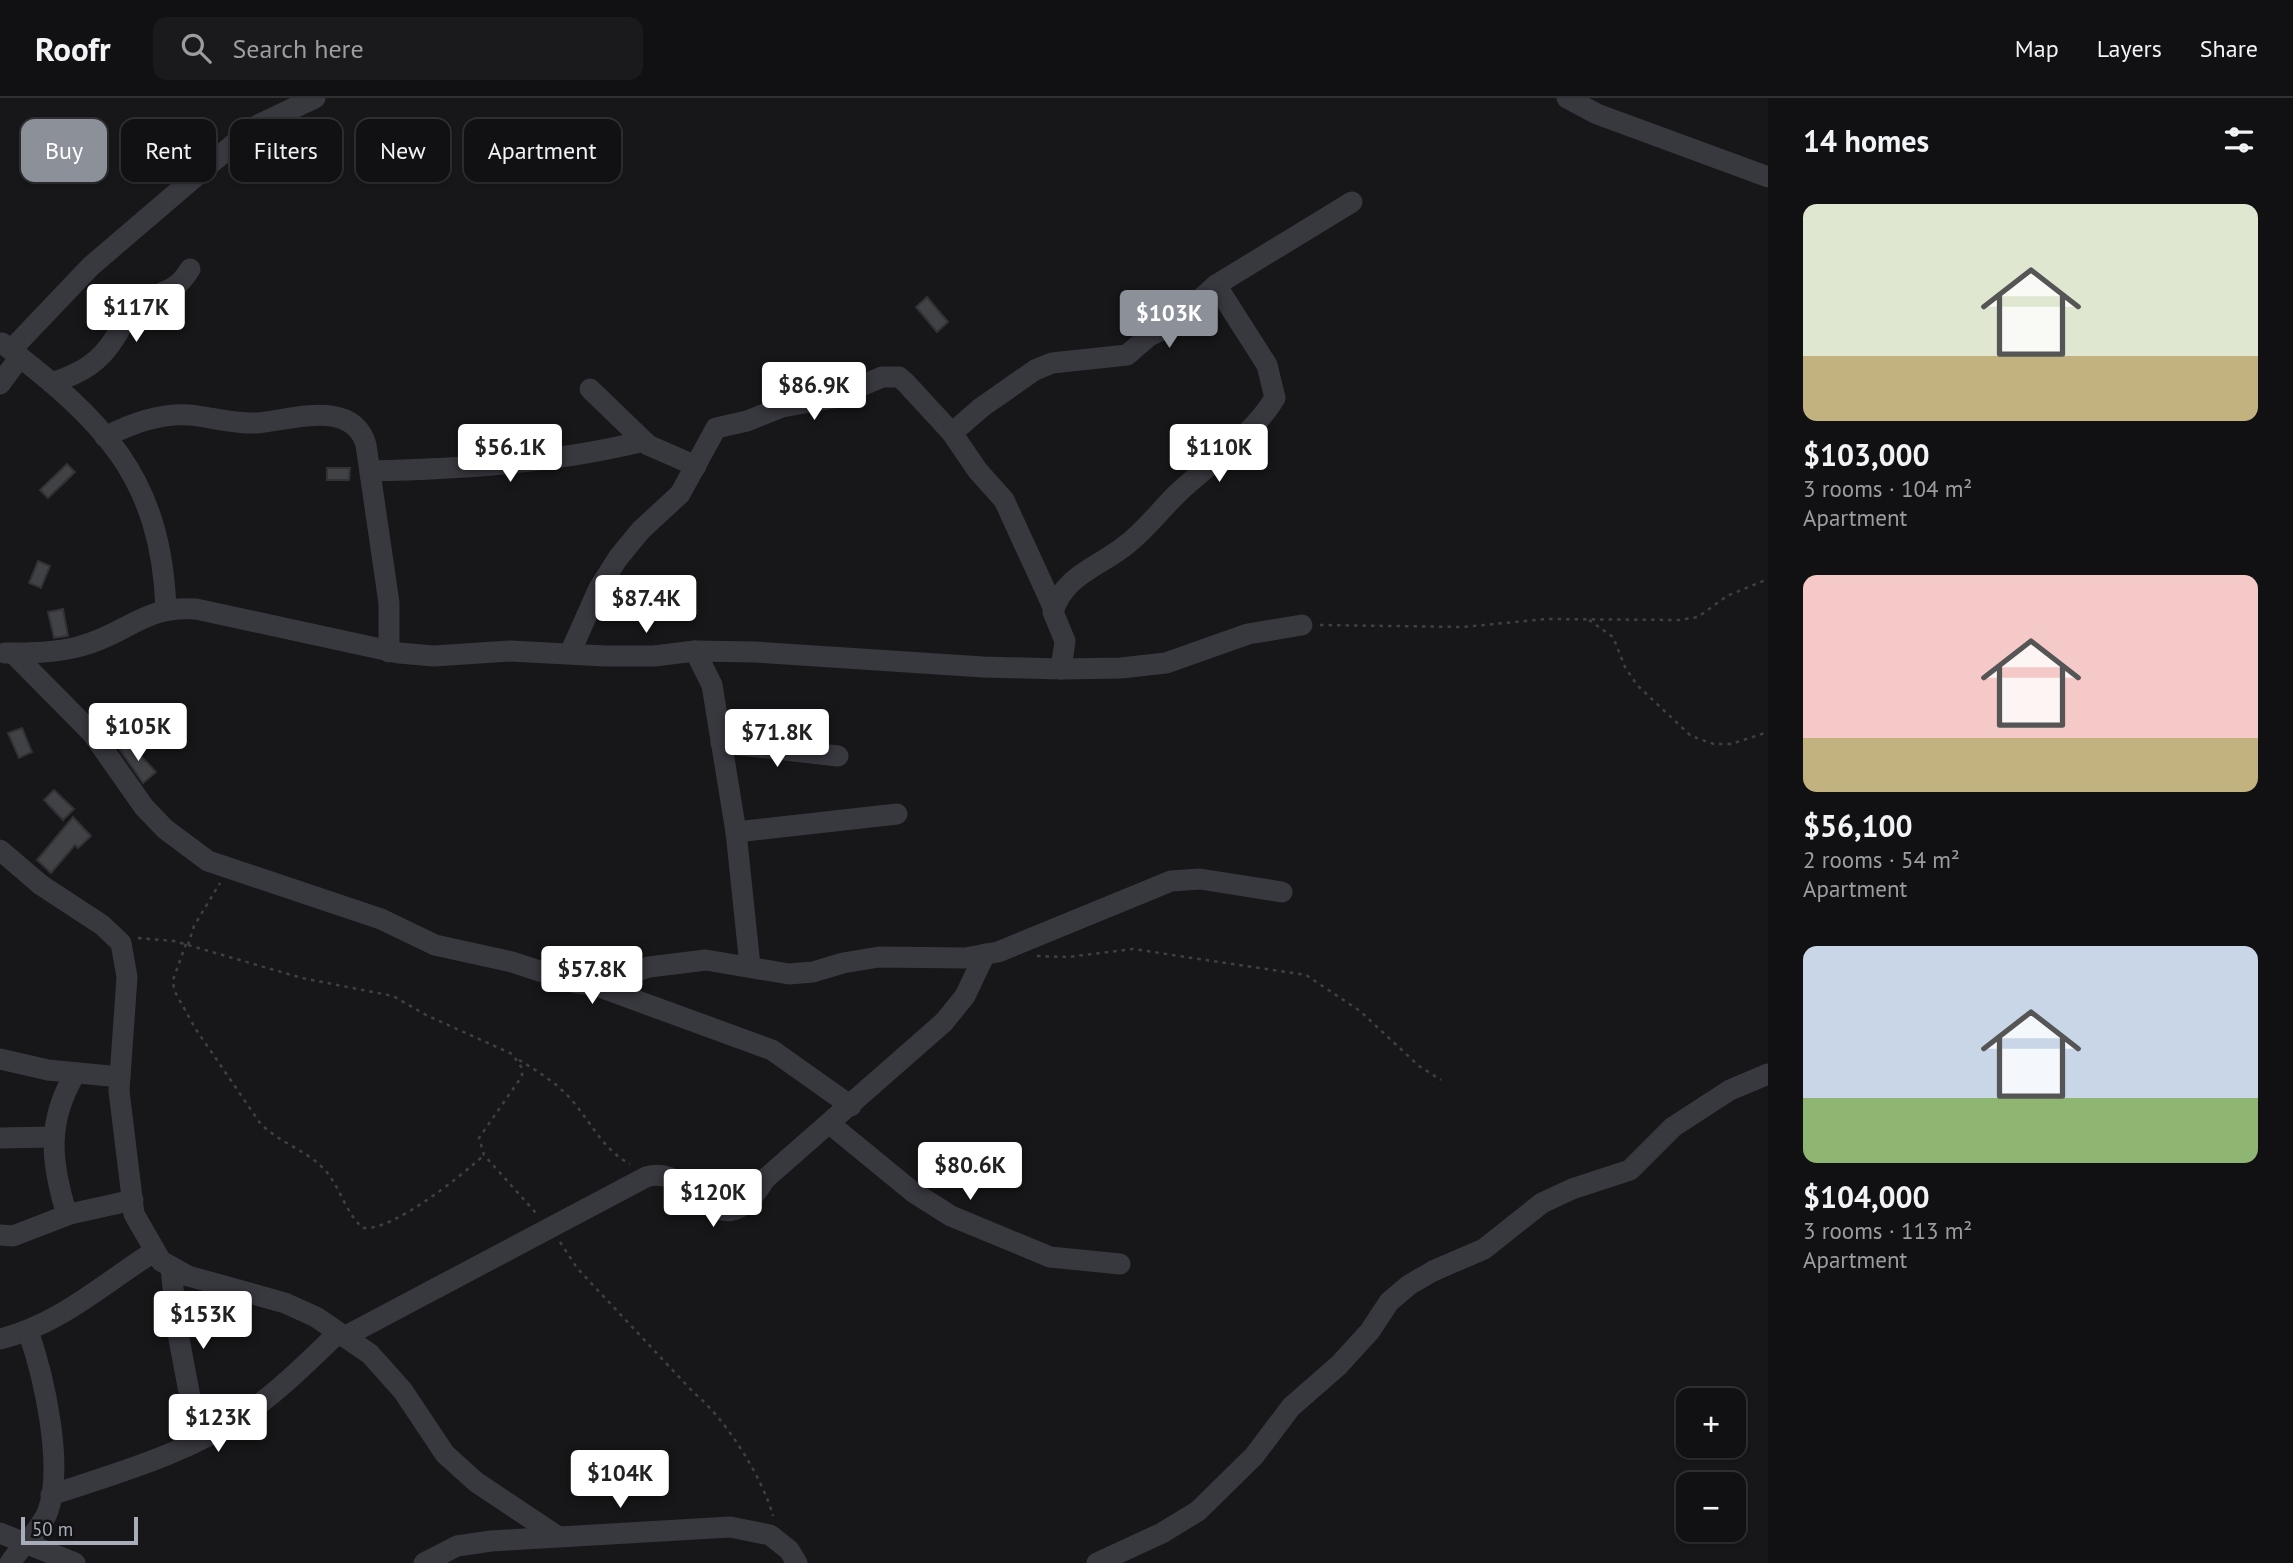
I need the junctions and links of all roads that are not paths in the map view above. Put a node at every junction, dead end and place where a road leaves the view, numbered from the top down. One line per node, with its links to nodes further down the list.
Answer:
1 (315, 98): 7 (street)
2 (1567, 98): 3 (street)
3 (1768, 177)
4 (1352, 202): 6 (street)
5 (190, 269): 8 (street)
6 (1216, 285): 11 (street); 17 (street)
7 (10, 350): 8 (street); 9 (street)
8 (52, 383): 12 (street)
9 (0, 384)
10 (590, 389): 13 (street)
11 (952, 433): 14 (street); 17 (street)
12 (105, 436): 15 (street); 16 (street)
13 (644, 441): 14 (street); 15 (street)
14 (696, 466): 22 (street)
15 (370, 471): 20 (street)
16 (166, 609): 20 (street); 21 (street)
17 (1054, 609): 23 (street)
18 (1301, 625): 23 (street)
19 (695, 651): 22 (street); 23 (street); 24 (street)
20 (389, 652): 22 (street)
21 (7, 653): 32 (street)
22 (570, 653)
23 (1061, 669)
24 (721, 743): 25 (street); 27 (street)
25 (838, 756)
26 (897, 814): 27 (street)
27 (736, 832): 31 (street)
28 (0, 850): 36 (street)
29 (1282, 892): 30 (street)
30 (995, 952): 31 (street); 37 (street)
31 (750, 966): 32 (street)
32 (594, 985): 37 (street)
33 (0, 1059): 35 (street)
34 (1768, 1073): 59 (street)
35 (75, 1074): 36 (street); 39 (street)
36 (120, 1077): 41 (street)
37 (851, 1106): 38 (street)
38 (830, 1124): 45 (street); 48 (street)
39 (53, 1137): 40 (street); 42 (street)
40 (0, 1138)
41 (133, 1200): 42 (street); 44 (street)
42 (66, 1215): 43 (street)
43 (0, 1235)
44 (155, 1251): 46 (street); 47 (street)
45 (1120, 1265)
46 (171, 1267): 48 (street); 50 (street)
47 (28, 1331): 49 (street); 51 (street)
48 (341, 1335): 50 (street); 53 (street)
49 (0, 1339)
50 (198, 1440): 51 (street)
51 (51, 1495): 54 (street)
52 (0, 1533): 54 (street)
53 (556, 1536): 57 (street); 58 (street)
54 (23, 1542): 55 (street); 56 (street)
55 (9, 1563)
56 (75, 1563)
57 (424, 1563)
58 (797, 1563)
59 (1097, 1563)

